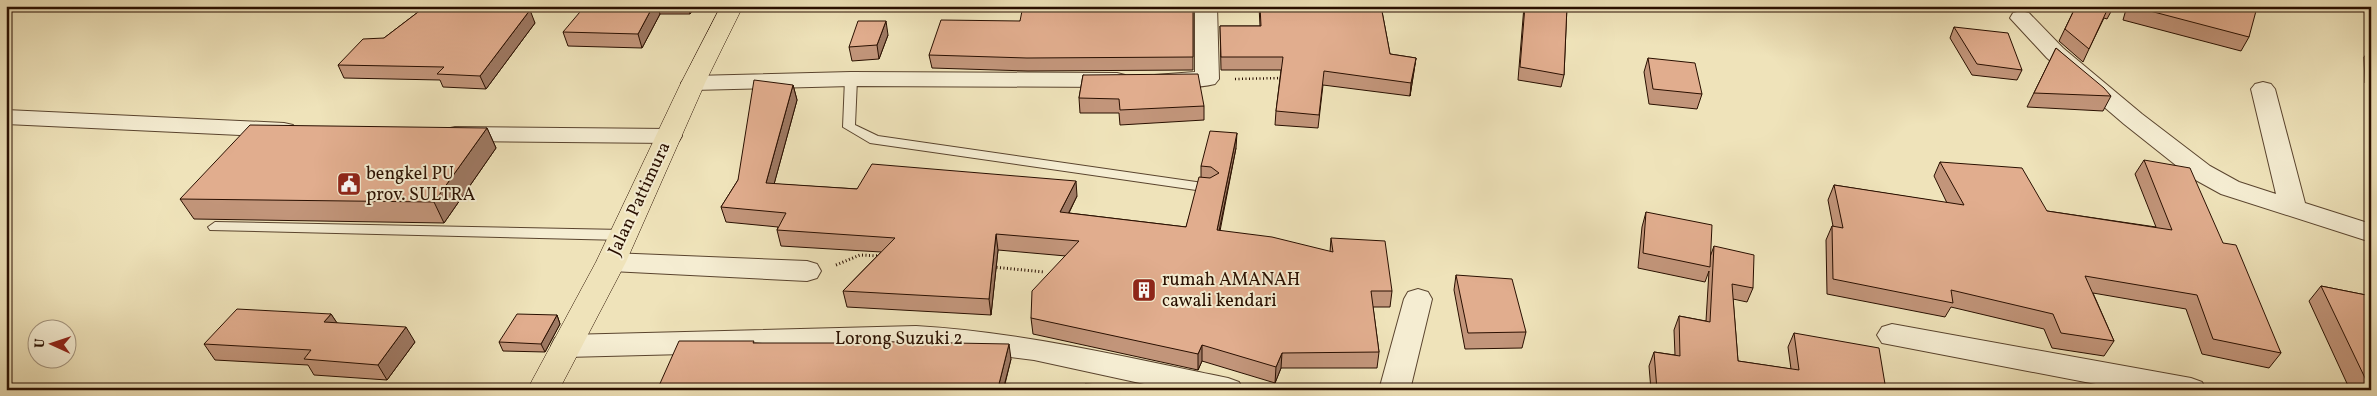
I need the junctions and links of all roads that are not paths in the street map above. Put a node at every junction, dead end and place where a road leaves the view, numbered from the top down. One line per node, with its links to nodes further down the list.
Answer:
1 (732, 6): 5 (highway, Jalan Pattimura)
2 (1206, 6): 4 (street)
3 (2022, 18): 12 (street)
4 (851, 79): 5 (street); 11 (lane)
5 (693, 83): 10 (highway, Jalan Pattimura)
6 (2263, 89): 12 (street)
7 (6, 117): 8 (street)
8 (309, 132)
9 (436, 133): 10 (street)
10 (670, 136): 15 (highway, Jalan Pattimura)
11 (1210, 188)
12 (2292, 208): 14 (street)
13 (215, 227): 15 (lane)
14 (2371, 233)
15 (623, 235): 16 (highway, Jalan Pattimura)
16 (611, 262): 17 (street); 20 (highway, Jalan Pattimura)
17 (807, 270)
18 (1418, 299): 23 (street)
19 (1892, 335): 24 (street)
20 (566, 346): 21 (highway, Jalan Pattimura); 22 (street, Lorong Suzuki 2)
21 (543, 390)
22 (1228, 390)
23 (1394, 390)
24 (2191, 390)

